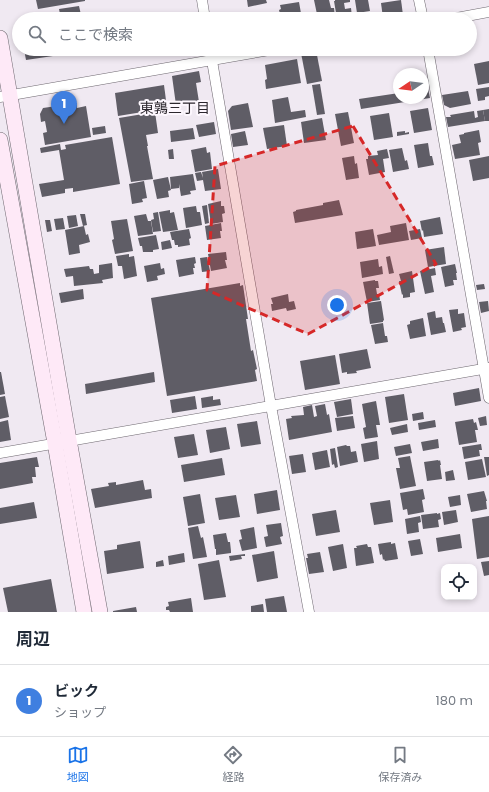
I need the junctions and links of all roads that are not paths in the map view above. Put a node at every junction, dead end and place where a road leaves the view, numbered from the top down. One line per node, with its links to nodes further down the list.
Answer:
1 (202, 0): 3 (street)
2 (419, 0): 4 (street)
3 (204, 12)
4 (422, 12)
5 (489, 12): 6 (street)
6 (477, 14)
7 (0, 38): 12 (street)
8 (211, 56): 11 (street)
9 (235, 56): 11 (street)
10 (429, 56): 14 (street)
11 (212, 60): 12 (street); 16 (street)
12 (5, 96): 17 (street)
13 (0, 140): 17 (street)
14 (486, 368): 15 (street); 16 (street)
15 (489, 398)
16 (271, 406): 17 (street); 21 (street)
17 (62, 442): 18 (street); 19 (street); 20 (street)
18 (0, 453)
19 (84, 612)
20 (100, 612)
21 (309, 612)

